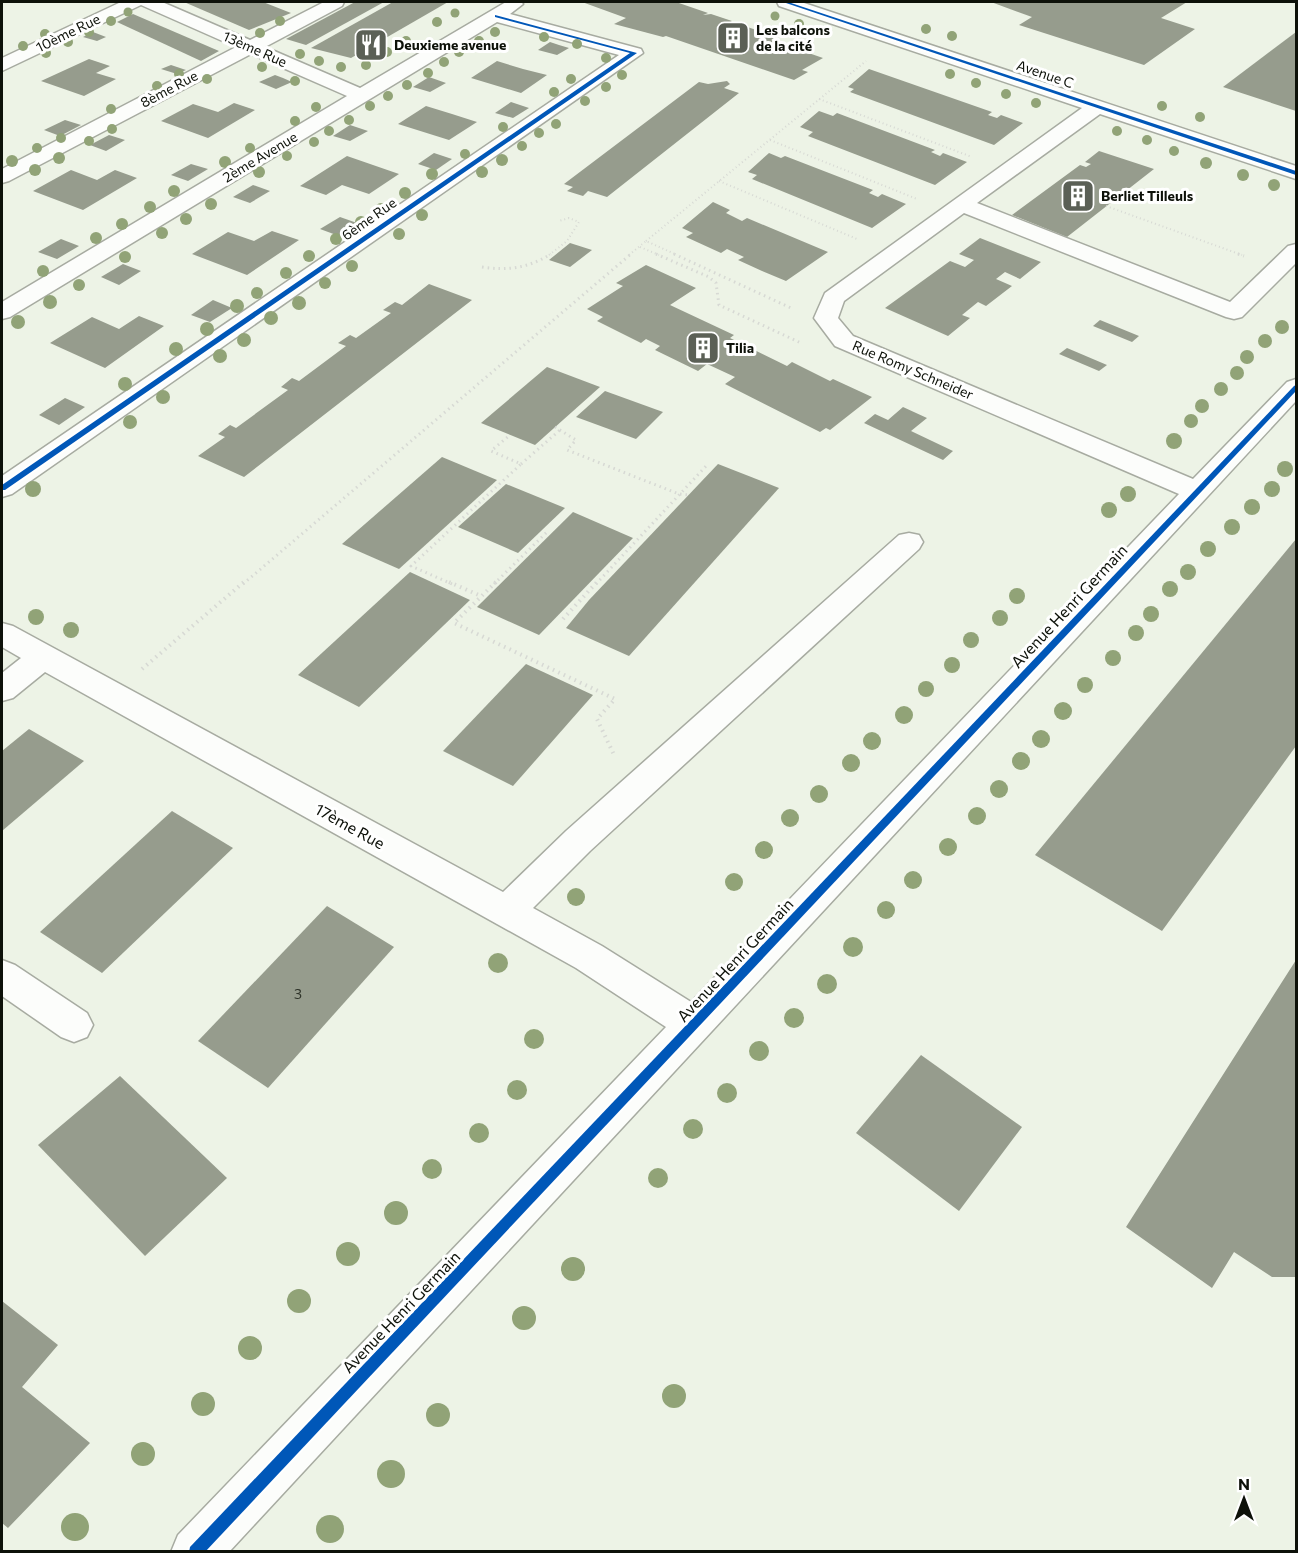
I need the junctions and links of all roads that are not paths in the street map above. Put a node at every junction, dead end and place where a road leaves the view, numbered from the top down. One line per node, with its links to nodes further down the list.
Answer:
1 (134, 2): 8 (street, 10ème Rue)
2 (148, 2): 7 (street, 13ème Rue)
3 (336, 2): 7 (street, 8ème Rue)
4 (519, 2): 6 (street, 2ème Avenue)
5 (785, 2): 10 (street, Avenue C)
6 (496, 15): 9 (street, 2ème Avenue); 17 (street, 6ème Rue)
7 (249, 47): 9 (street, 13ème Rue); 12 (street, 8ème Rue)
8 (2, 65)
9 (362, 96): 15 (street, 2ème Avenue)
10 (1098, 106): 11 (street, Avenue C); 13 (street)
11 (1296, 173)
12 (2, 177)
13 (957, 209): 14 (street); 18 (street, Rue Romy Schneider)
14 (1296, 251)
15 (2, 312)
16 (1296, 387): 18 (street, Avenue Henri Germain)
17 (2, 488)
18 (1197, 491): 26 (street, Avenue Henri Germain)
19 (909, 542): 23 (street)
20 (2, 634): 21 (street, 17ème Rue)
21 (43, 657): 22 (street); 23 (street, 17ème Rue)
22 (2, 690)
23 (506, 912): 26 (street, 17ème Rue)
24 (2, 976): 25 (street)
25 (74, 1025)
26 (695, 1025): 27 (street, Avenue Henri Germain)
27 (195, 1551)

